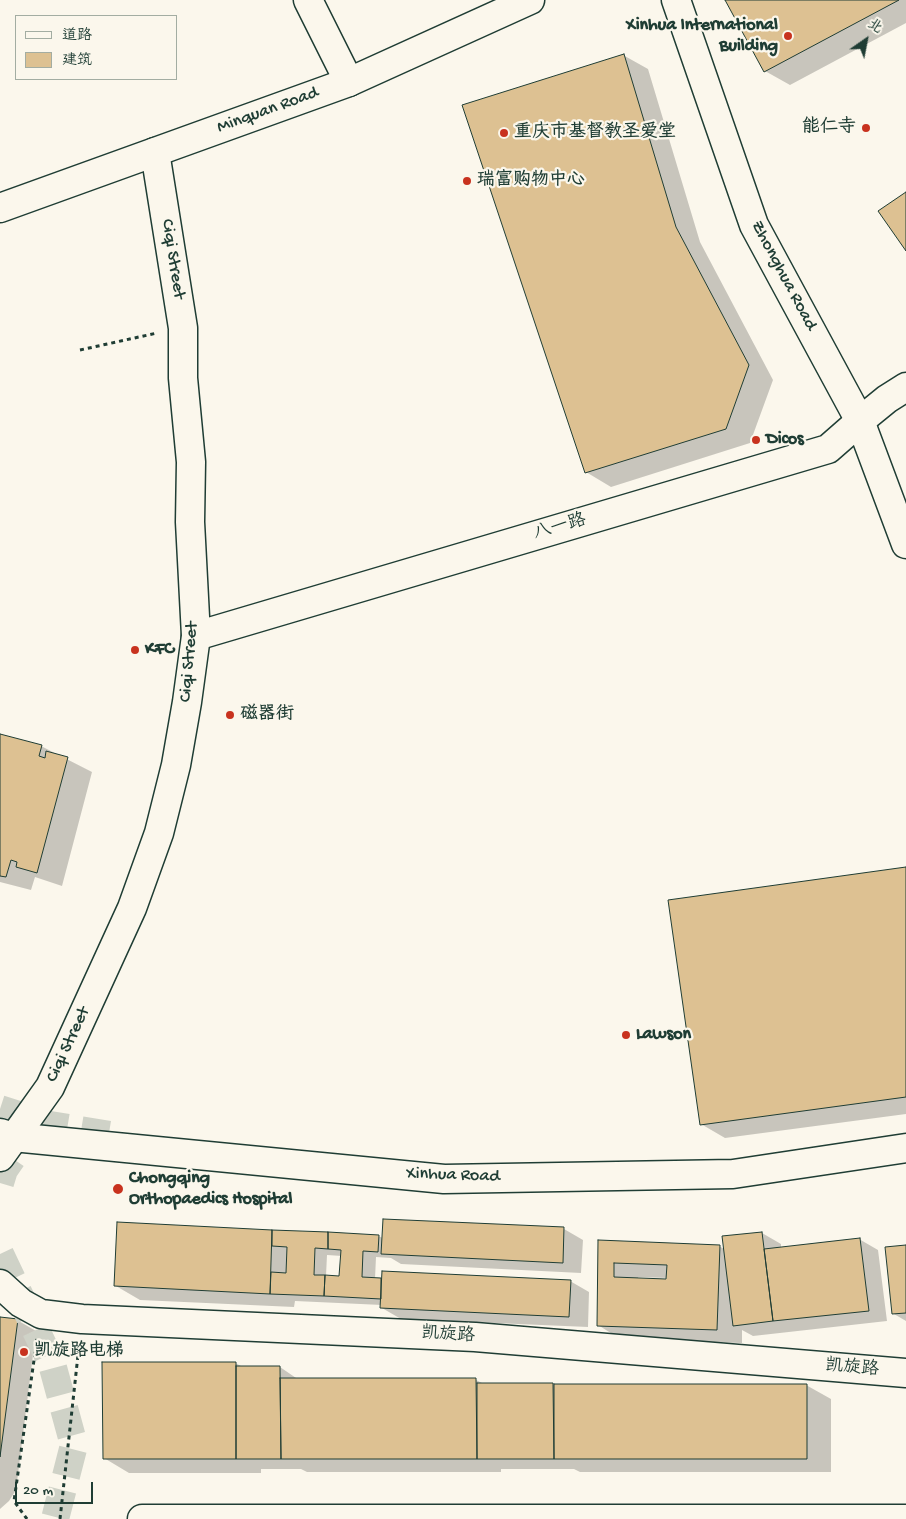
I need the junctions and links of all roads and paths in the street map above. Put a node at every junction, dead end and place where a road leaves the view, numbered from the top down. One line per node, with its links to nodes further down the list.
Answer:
1 (308, 0): 4 (street)
2 (530, 0): 4 (street, Minquan Road)
3 (676, 0): 10 (street, Zhonghua Road)
4 (349, 82): 5 (street, Minquan Road)
5 (155, 152): 6 (street, Minquan Road); 7 (street, Ciqi Street)
6 (0, 208)
7 (183, 328): 8 (path); 12 (street, Ciqi Street)
8 (80, 350)
9 (906, 386): 10 (street, 八一路)
10 (860, 421): 11 (street, Zhonghua Road); 12 (street, 八一路)
11 (906, 544)
12 (196, 636): 13 (street, Ciqi Street)
13 (4, 1142): 14 (street, Xinhua Road)
14 (906, 1148)
15 (0, 1284): 16 (street, 凯旋路)
16 (41, 1314): 17 (street, 凯旋路); 19 (path)
17 (82, 1319): 18 (street, 凯旋路); 20 (path)
18 (906, 1373)
19 (27, 1519)
20 (60, 1519)
21 (142, 1519): 22 (street)
22 (887, 1519): 23 (street)
23 (906, 1519)

